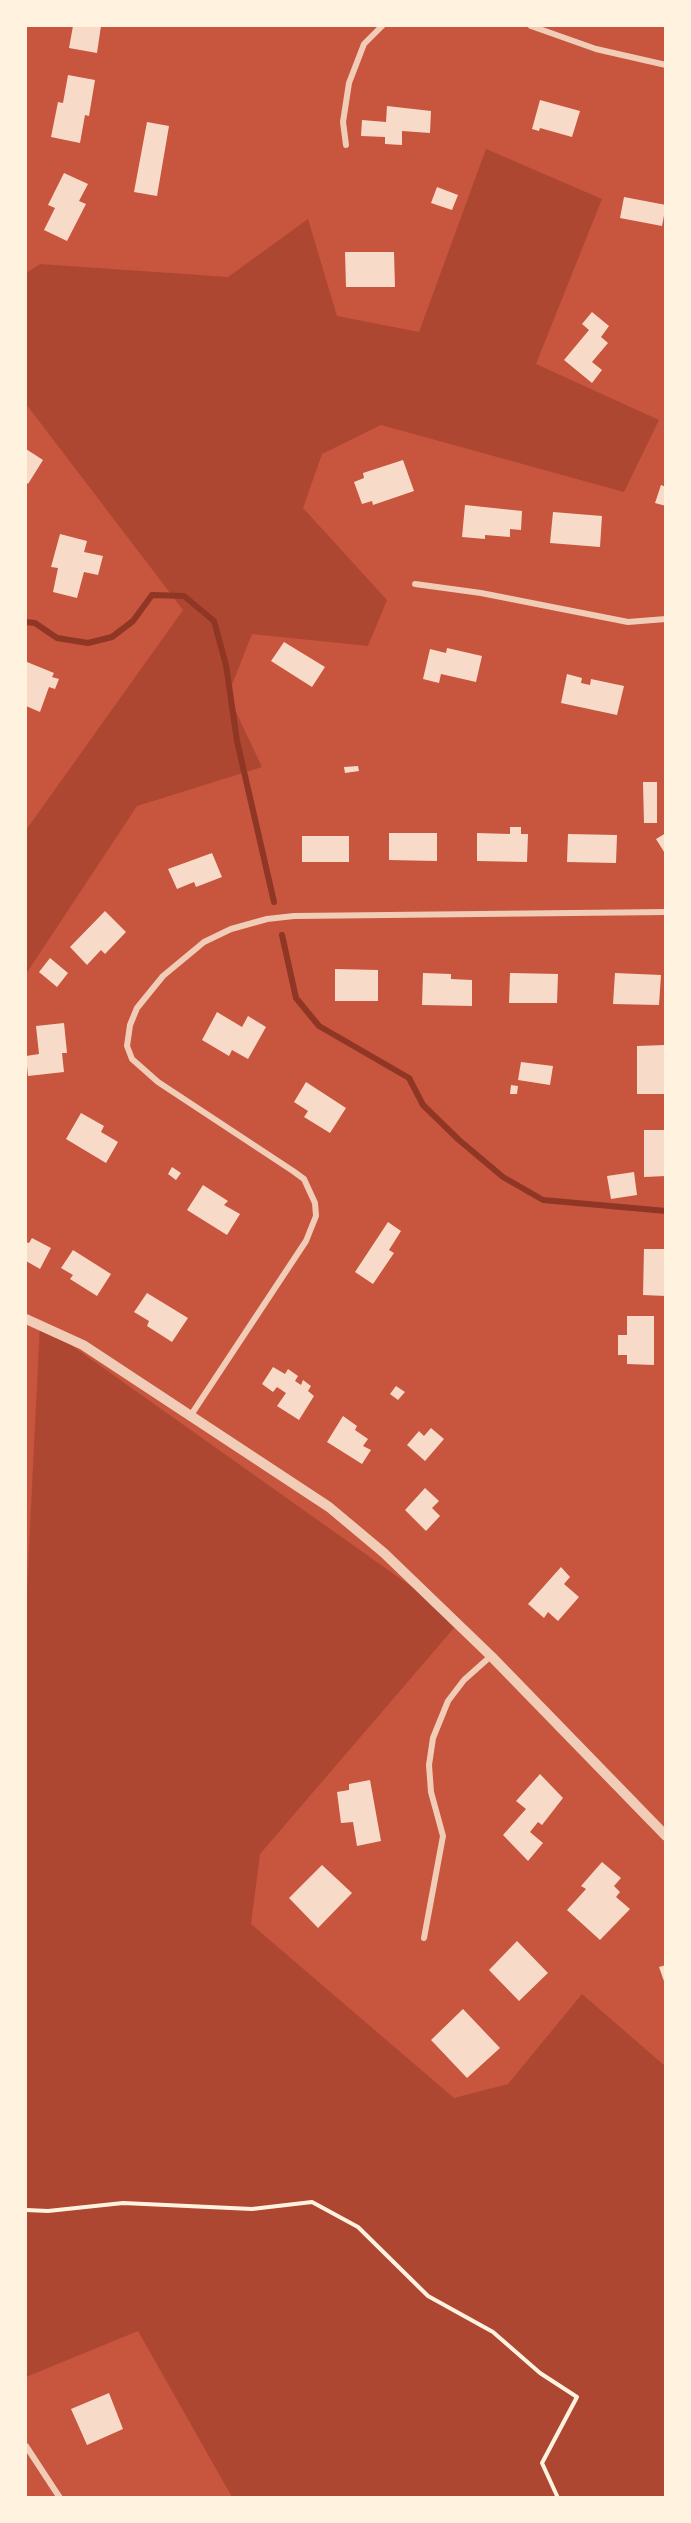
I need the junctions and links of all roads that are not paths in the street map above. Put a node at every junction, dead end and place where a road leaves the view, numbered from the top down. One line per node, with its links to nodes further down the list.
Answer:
1 (382, 26): 4 (street)
2 (531, 26): 3 (street)
3 (666, 66)
4 (346, 145)
5 (415, 584): 6 (street)
6 (666, 619)
7 (666, 912): 9 (street)
8 (26, 1319): 9 (street)
9 (191, 1414): 10 (street)
10 (491, 1656): 11 (street); 12 (street)
11 (666, 1836)
12 (424, 1938)
13 (26, 2446): 14 (street)
14 (60, 2498)

